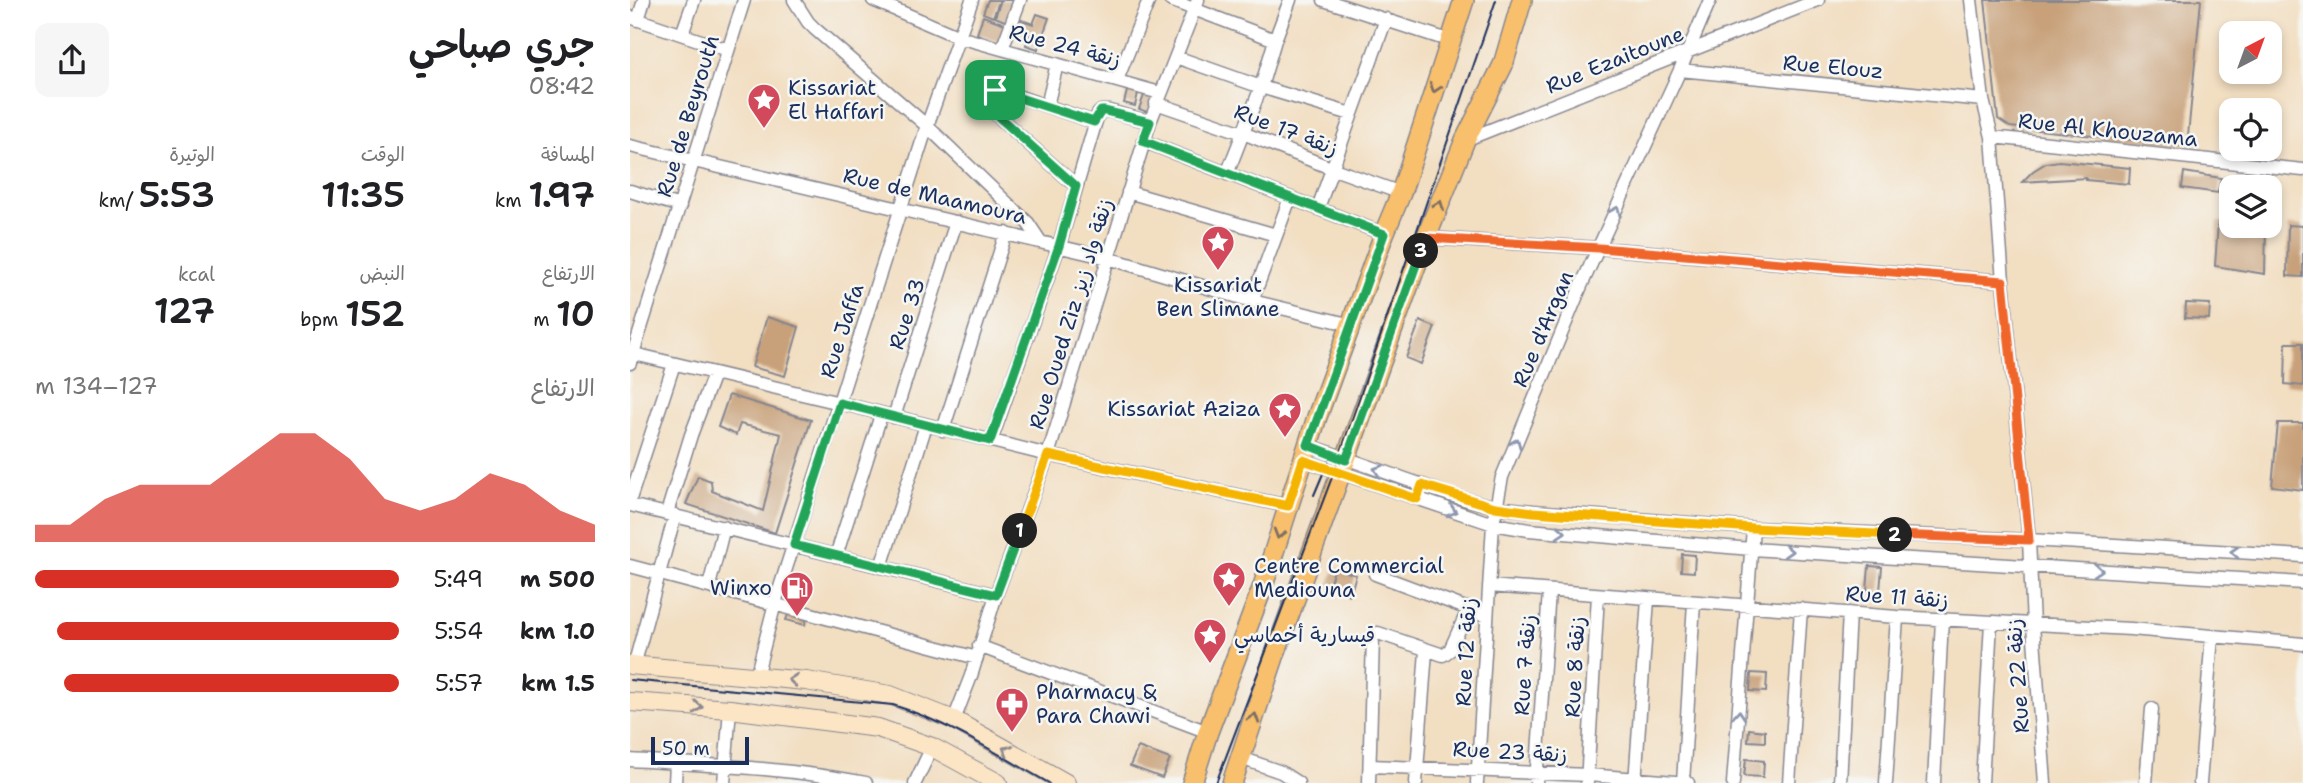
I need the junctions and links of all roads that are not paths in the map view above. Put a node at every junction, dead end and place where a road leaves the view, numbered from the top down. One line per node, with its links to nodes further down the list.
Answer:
1 (644, 0): 18 (street)
2 (694, 0): 20 (street)
3 (744, 0): 25 (street, Rue de Beyrouth)
4 (873, 0): 21 (street, Rue 24 زنقة)
5 (972, 0): 21 (street, Rue Jaffa)
6 (1020, 0): 24 (street)
7 (1149, 0): 30 (street)
8 (1170, 0): 17 (street)
9 (1290, 0): 22 (street)
10 (1324, 0): 19 (street)
11 (1464, 0): 23 (main road)
12 (1522, 0): 41 (main road)
13 (1710, 0): 26 (street, Rue d'Argan)
14 (1818, 0): 26 (street, Rue Ezaitoune)
15 (1971, 0): 33 (street, Rue 22 زنقة)
16 (799, 2): 38 (street)
17 (1197, 5): 22 (street); 27 (street, Rue Oued Ziz زنقة واد زيز)
18 (634, 18): 20 (street)
19 (1386, 19): 23 (street); 35 (street)
20 (682, 34): 25 (street)
21 (959, 37): 24 (street, Rue 24 زنقة); 38 (street, Rue Jaffa)
22 (1275, 40): 31 (street)
23 (1451, 41): 51 (main road, one-way to 51)
24 (1002, 49): 28 (street, Rue 24 زنقة)
25 (729, 50): 44 (street, Rue de Beyrouth)
26 (1688, 51): 29 (street, Rue d'Argan); 41 (street, Rue Ezaitoune)
27 (1176, 57): 31 (street); 32 (street, Rue Oued Ziz زنقة واد زيز)
28 (1057, 64): 30 (street, Rue 24 زنقة); 34 (street)
29 (1680, 70): 33 (street, Rue Elouz); 63 (street, Rue d'Argan, one-way to 29)
30 (1117, 80): 32 (street, Rue 24 زنقة)
31 (1261, 87): 35 (street); 39 (street)
32 (1158, 98): 37 (street, Rue Oued Ziz زنقة واد زيز); 39 (street, Rue 17 زنقة)
33 (1983, 100): 40 (street, Rue 22 زنقة)
34 (1047, 106): 36 (street); 48 (street)
35 (1351, 114): 45 (street)
36 (1097, 117): 37 (street); 48 (street)
37 (1150, 122): 42 (street, Rue Oued Ziz زنقة واد زيز)
38 (927, 126): 54 (street, Rue Jaffa); 61 (street)
39 (1244, 133): 45 (street, Rue 17 زنقة); 47 (street)
40 (1992, 137): 46 (street, Rue Al Khouzama); 65 (street, Rue 22 زنقة)
41 (1465, 140): 60 (main road, one-way to 41)
42 (1143, 141): 47 (street); 50 (street, Rue Oued Ziz زنقة واد زيز)
43 (630, 146): 44 (street, Rue de Maamoura)
44 (694, 161): 53 (street, Rue de Beyrouth); 54 (street, Rue de Maamoura)
45 (1331, 168): 51 (street, Rue 17 زنقة); 55 (street)
46 (2303, 170)
47 (1227, 174): 52 (street)
48 (1076, 186): 62 (street)
49 (630, 191): 53 (street)
50 (1128, 192): 59 (street); 64 (street, Rue Oued Ziz زنقة واد زيز)
51 (1401, 193): 58 (main road)
52 (1290, 198): 55 (street); 59 (street)
53 (680, 206): 68 (street, Rue de Beyrouth)
54 (902, 208): 56 (street, Rue de Maamoura); 71 (street, Rue Jaffa)
55 (1318, 208): 58 (street)
56 (956, 222): 57 (street, Rue de Maamoura); 72 (street, Rue 33)
57 (1006, 233): 61 (street, Rue de Maamoura); 74 (street)
58 (1384, 234): 67 (main road)
59 (1276, 235): 66 (street)
60 (1426, 238): 63 (street); 78 (main road)
61 (1040, 241): 62 (street, Rue de Maamoura)
62 (1059, 246): 64 (street, Rue de Maamoura); 75 (street)
63 (1599, 248): 65 (street); 84 (street, Rue d'Argan, one-way to 63)
64 (1108, 258): 66 (street, Rue de Maamoura); 77 (street, Rue Oued Ziz زنقة واد زيز)
65 (2003, 281): 91 (street, Rue 22 زنقة)
66 (1252, 302): 67 (street, Rue de Maamoura)
67 (1352, 326): 76 (main road)
68 (631, 357): 69 (street)
69 (674, 365): 70 (street); 80 (street)
70 (714, 374): 71 (street); 85 (street)
71 (840, 403): 72 (street); 93 (street, Rue Jaffa)
72 (887, 416): 73 (street); 96 (street, Rue 33)
73 (926, 425): 74 (street); 100 (street)
74 (943, 430): 75 (street)
75 (990, 441): 77 (street)
76 (1306, 453): 78 (street); 83 (main road)
77 (1048, 455): 83 (street); 107 (street, Rue Oued Ziz زنقة واد زيز)
78 (1344, 467): 79 (street, one-way to 78); 81 (street); 133 (main road, one-way to 78)
79 (1422, 485): 81 (street); 84 (street)
80 (630, 499)
81 (1417, 499): 86 (street, one-way to 86)
82 (630, 505): 85 (street)
83 (1288, 506): 131 (main road, one-way to 131)
84 (1495, 507): 86 (street, Rue d'Argan); 87 (street)
85 (671, 514): 88 (street); 101 (street)
86 (1493, 524): 92 (street, one-way to 92); 105 (street, Rue 12 زنقة)
87 (1705, 524): 89 (street); 92 (street)
88 (724, 527): 93 (street); 104 (street)
89 (1753, 528): 90 (street); 94 (street)
90 (1851, 533): 91 (street); 95 (street)
91 (2029, 540): 97 (street, one-way to 91); 98 (street, Rue 22 زنقة)
92 (1704, 544): 94 (street)
93 (794, 545): 96 (street); 111 (street, Rue Jaffa)
94 (1751, 549): 95 (street, one-way to 95); 112 (street)
95 (1849, 554): 98 (street)
96 (836, 556): 100 (street)
97 (2303, 556)
98 (2030, 565): 103 (street, one-way to 103); 120 (street, Rue 22 زنقة)
99 (630, 566): 101 (street)
100 (881, 567): 107 (street)
101 (659, 572): 104 (street); 125 (street)
102 (1375, 574): 113 (street)
103 (2303, 583)
104 (709, 586): 111 (street)
105 (1489, 586): 106 (street, Rue 11 زنقة); 116 (street, Rue 12 زنقة)
106 (1549, 591): 108 (street, Rue 11 زنقة); 141 (street, Rue 7 زنقة)
107 (996, 595): 124 (street, Rue Oued Ziz زنقة واد زيز)
108 (1598, 595): 109 (street, Rue 11 زنقة); 143 (street, Rue 8 زنقة)
109 (1648, 599): 110 (street, Rue 11 زنقة); 144 (street)
110 (1695, 602): 112 (street, Rue 11 زنقة); 157 (street)
111 (775, 603): 124 (street); 126 (street, Rue Jaffa)
112 (1747, 606): 114 (street, Rue 11 زنقة); 158 (street, one-way to 112)
113 (1469, 608): 116 (street); 123 (street)
114 (1801, 609): 115 (street, Rue 11 زنقة); 159 (street)
115 (1849, 613): 117 (street, Rue 11 زنقة); 160 (street)
116 (1487, 616): 140 (street, Rue 12 زنقة)
117 (1897, 617): 118 (street, Rue 11 زنقة); 161 (street)
118 (1942, 619): 119 (street, Rue 11 زنقة); 162 (street)
119 (1991, 622): 120 (street, Rue 11 زنقة); 163 (street)
120 (2033, 625): 121 (street, Rue 11 زنقة); 164 (street, Rue 22 زنقة)
121 (2212, 636): 122 (street, Rue 11 زنقة); 166 (street)
122 (2303, 644)
123 (1426, 651): 137 (street); 138 (street)
124 (978, 652): 130 (street, Rue Oued Ziz زنقة واد زيز); 131 (street)
125 (632, 665): 126 (main road)
126 (756, 677): 130 (main road, one-way to 126)
127 (630, 702): 128 (main road, one-way to 128)
128 (730, 709): 132 (main road); 136 (street)
129 (2152, 709): 165 (street)
130 (954, 720): 151 (main road, one-way to 130)
131 (1208, 732): 152 (main road)
132 (932, 747): 149 (street); 150 (main road)
133 (1241, 758): 153 (main road); 154 (street)
134 (630, 760): 135 (street)
135 (677, 763): 136 (street); 145 (street)
136 (725, 765): 139 (street); 146 (street)
137 (1371, 766): 138 (street, Rue 23 زنقة); 155 (street)
138 (1417, 767): 140 (street, Rue 23 زنقة); 156 (street)
139 (774, 769): 142 (street); 147 (street)
140 (1477, 776): 141 (street, Rue 23 زنقة)
141 (1537, 778): 143 (street, Rue 23 زنقة)
142 (822, 779): 148 (street)
143 (1588, 779): 144 (street, Rue 23 زنقة)
144 (1636, 780): 157 (street, Rue 23 زنقة)
145 (675, 783)
146 (724, 783)
147 (773, 783)
148 (866, 783)
149 (915, 783)
150 (998, 783)
151 (1066, 783)
152 (1192, 783)
153 (1232, 783)
154 (1298, 783)
155 (1369, 783)
156 (1416, 783)
157 (1685, 783)
158 (1733, 783)
159 (1789, 783)
160 (1840, 783)
161 (1886, 783)
162 (1934, 783)
163 (1982, 783)
164 (2045, 783)
165 (2146, 783)
166 (2200, 783)

